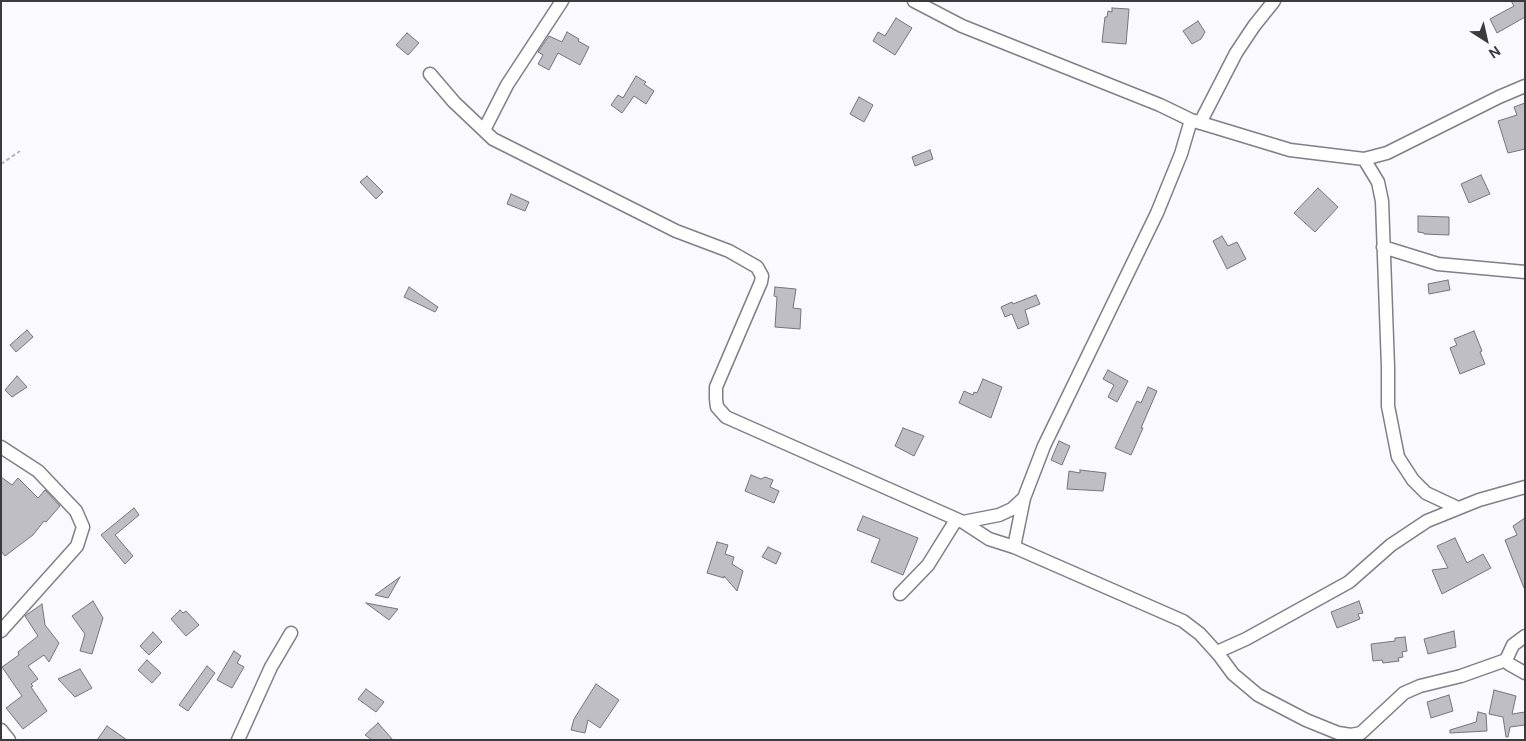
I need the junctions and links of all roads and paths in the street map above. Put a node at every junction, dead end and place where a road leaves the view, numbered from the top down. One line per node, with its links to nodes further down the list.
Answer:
1 (562, 1): 7 (street)
2 (914, 1): 6 (street)
3 (1274, 1): 6 (street)
4 (430, 74): 7 (street)
5 (1525, 86): 9 (street)
6 (1195, 121): 9 (street); 15 (street)
7 (484, 130): 17 (street)
8 (20, 152): 10 (path)
9 (1364, 159): 11 (street)
10 (1, 164)
11 (1383, 247): 12 (street); 16 (street)
12 (1525, 272)
13 (1, 448): 20 (street)
14 (1525, 487): 16 (street)
15 (1024, 498): 17 (street); 18 (street)
16 (1458, 508): 23 (street)
17 (959, 521): 18 (street); 19 (street)
18 (1014, 547): 23 (street)
19 (900, 594)
20 (1, 631)
21 (291, 634): 28 (street)
22 (1525, 636): 24 (street)
23 (1217, 652): 24 (street)
24 (1506, 660): 25 (street)
25 (1525, 672)
26 (1, 730): 27 (street)
27 (9, 740)
28 (238, 740)

